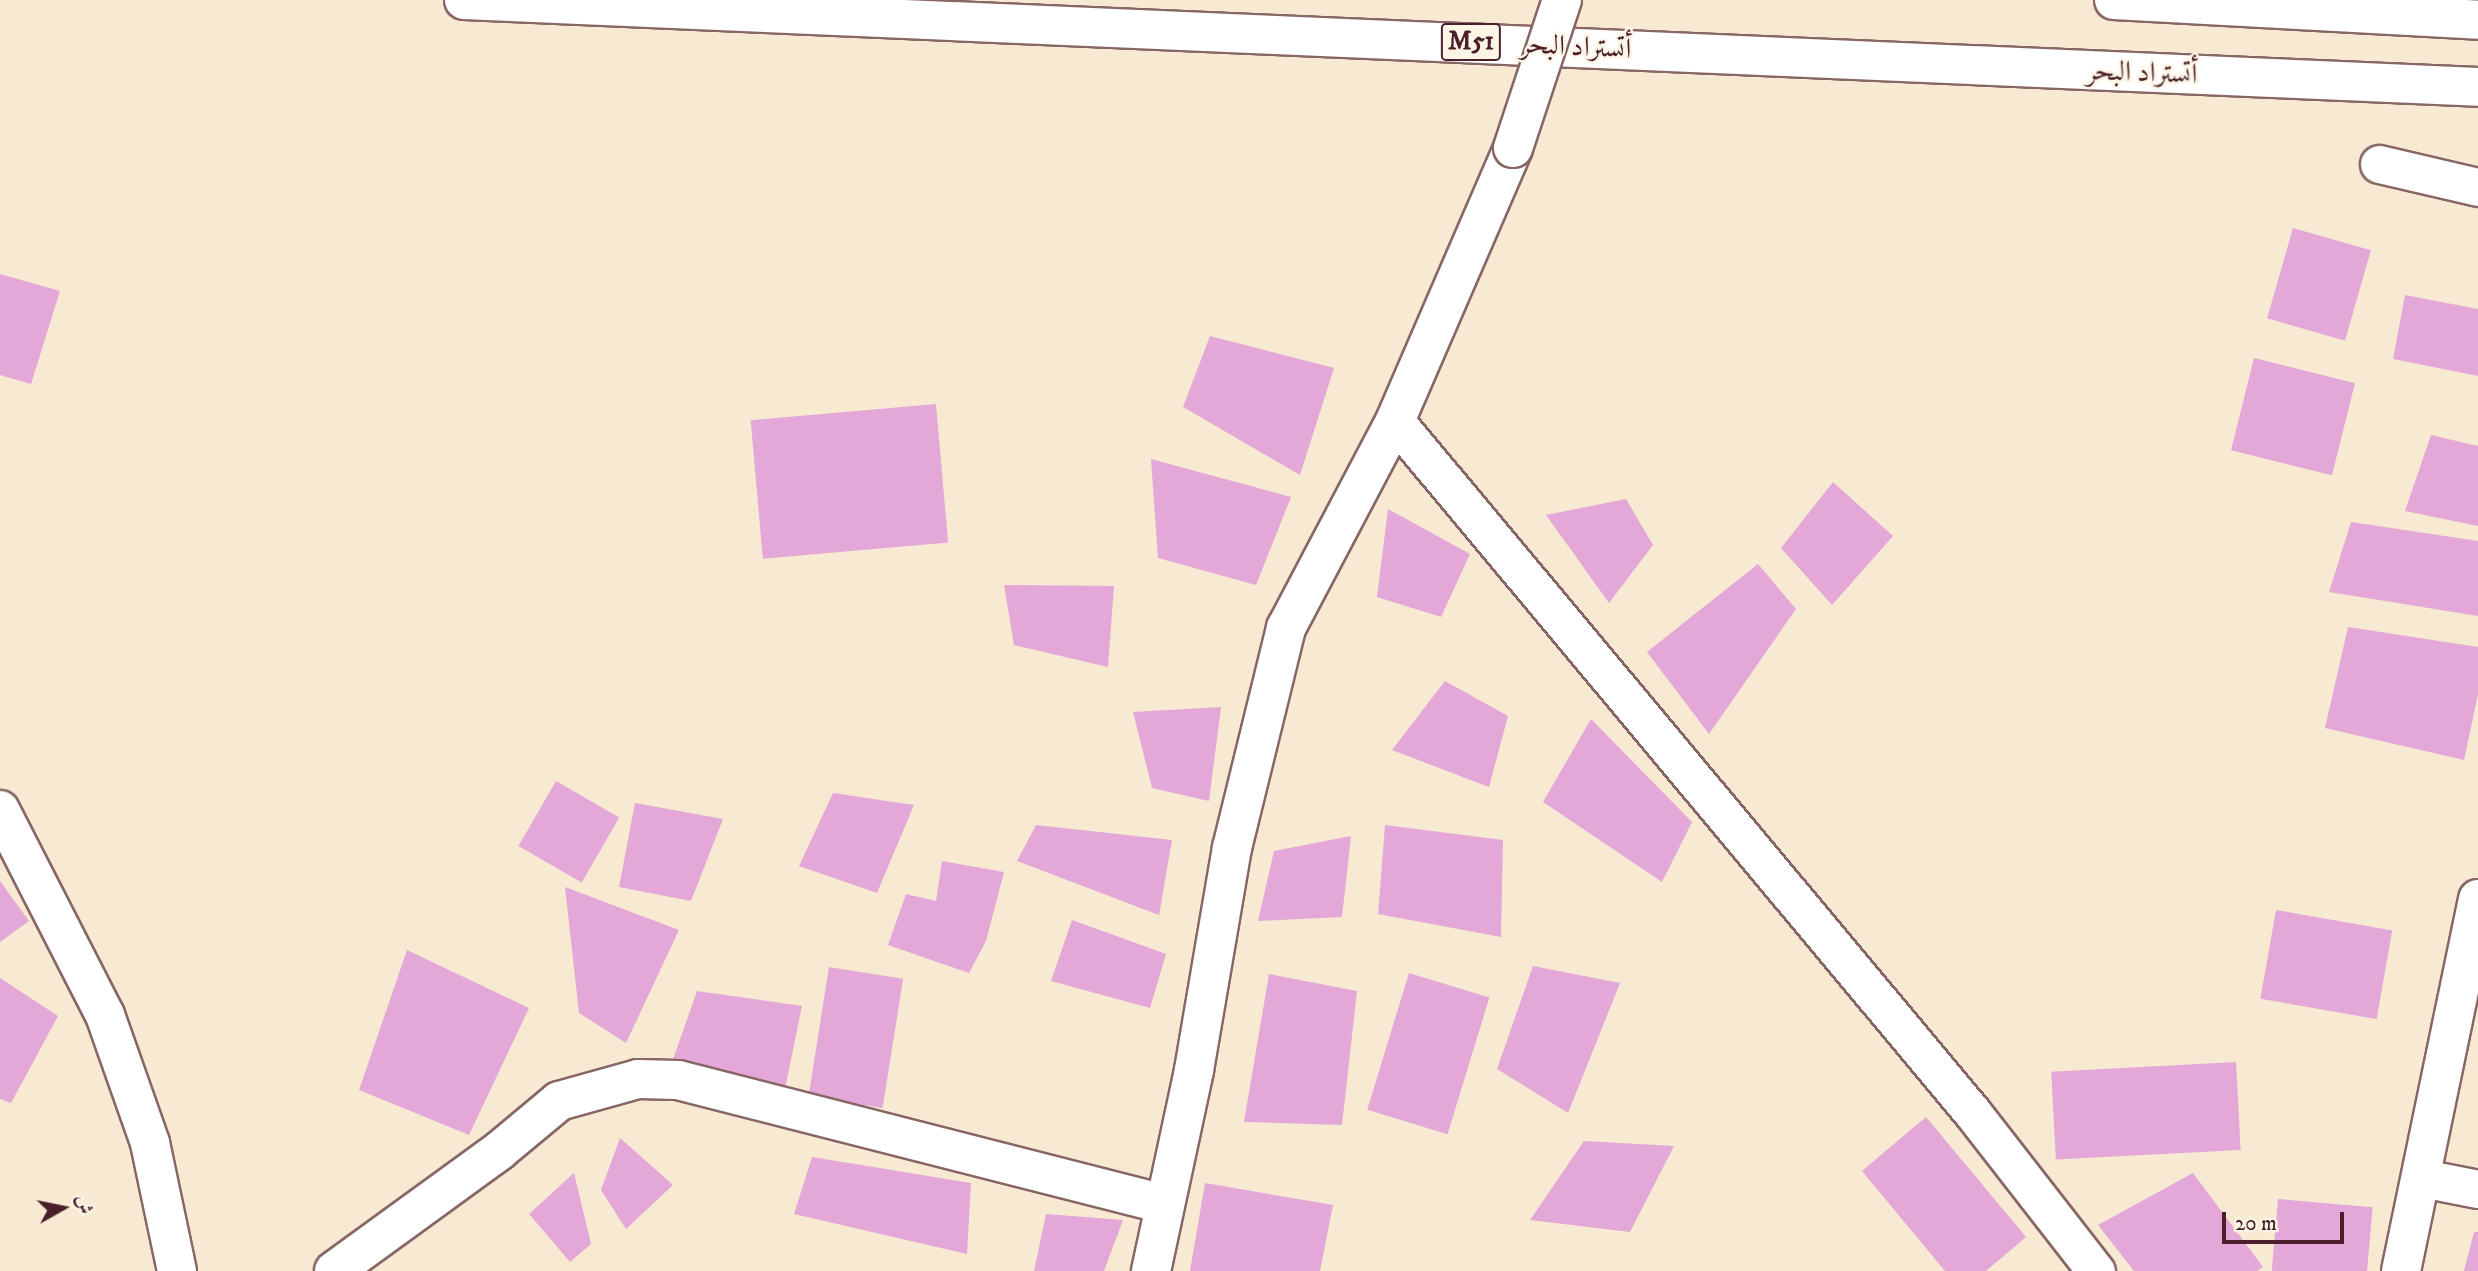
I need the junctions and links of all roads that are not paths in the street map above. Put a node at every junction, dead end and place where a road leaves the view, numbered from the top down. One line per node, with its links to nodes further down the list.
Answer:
1 (464, 0): 5 (main road, أتستراد البحر / M51)
2 (1562, 0): 8 (main road, bridge)
3 (2114, 0): 4 (main road)
4 (2478, 20)
5 (2478, 87)
6 (2379, 164): 7 (street)
7 (2478, 187)
8 (1395, 421): 13 (main road); 17 (street)
9 (0, 810): 14 (main road)
10 (2478, 899): 11 (main road)
11 (2422, 1178): 12 (street); 18 (main road)
12 (2478, 1189)
13 (1164, 1204): 15 (main road); 16 (main road)
14 (177, 1271)
15 (334, 1271)
16 (1152, 1271)
17 (2096, 1271)
18 (2401, 1271)

